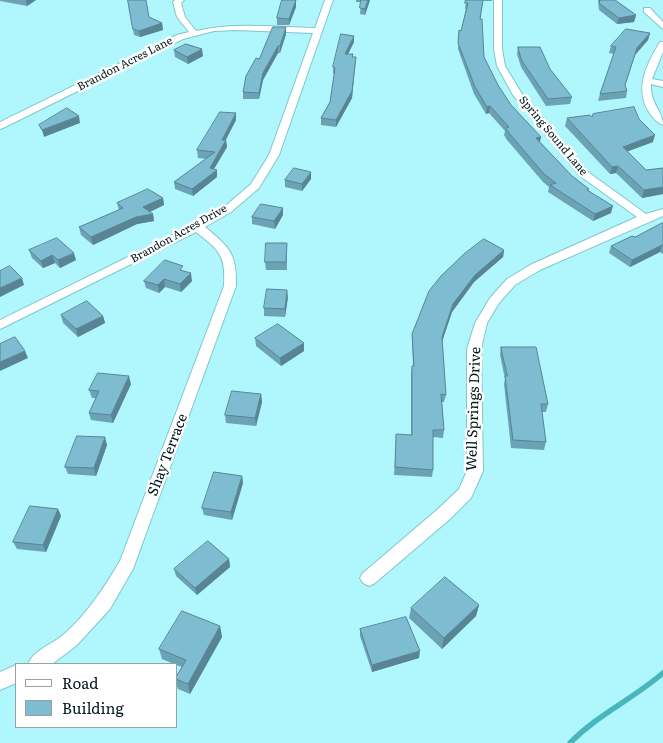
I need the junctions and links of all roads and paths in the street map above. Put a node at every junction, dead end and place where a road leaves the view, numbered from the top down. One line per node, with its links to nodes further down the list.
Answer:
1 (180, 0): 7 (street)
2 (329, 0): 6 (street, Brandon Acres Drive)
3 (498, 0): 14 (street, Spring Sound Lane)
4 (647, 10): 5 (street)
5 (663, 27)
6 (318, 31): 7 (street, Brandon Acres Lane); 15 (street, Brandon Acres Drive)
7 (194, 33): 12 (street, Brandon Acres Lane)
8 (663, 44): 9 (street)
9 (648, 81): 10 (street); 11 (street)
10 (663, 84)
11 (663, 122)
12 (0, 126)
13 (663, 212): 14 (street, Well Springs Drive)
14 (645, 218): 17 (street, Well Springs Drive)
15 (197, 227): 16 (street, Brandon Acres Drive); 18 (street, Shay Terrace)
16 (0, 325)
17 (369, 578)
18 (38, 663)
19 (15, 674): 20 (street)
20 (0, 681)

